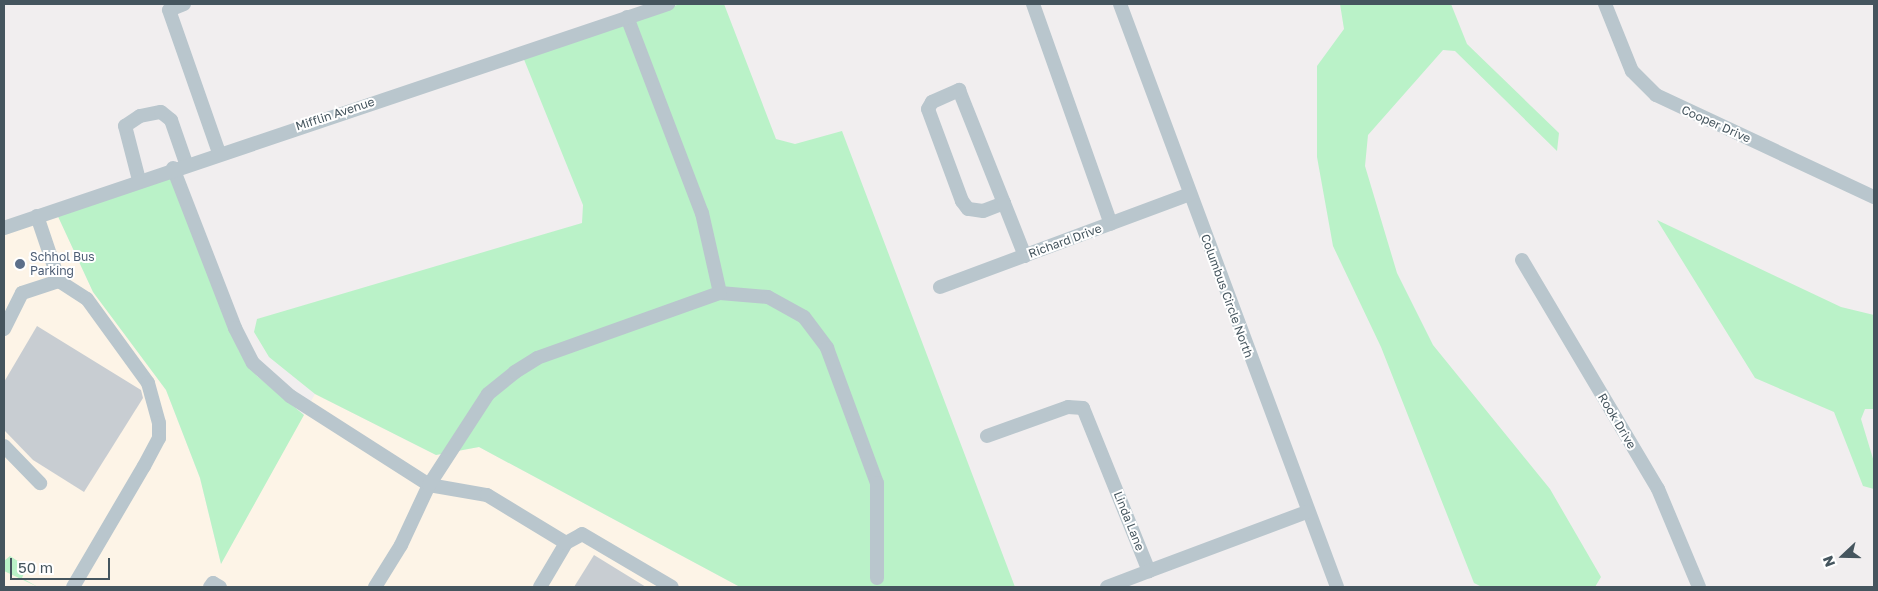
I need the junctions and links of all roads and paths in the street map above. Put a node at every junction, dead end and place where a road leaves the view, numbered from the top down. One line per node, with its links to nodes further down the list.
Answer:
1 (184, 4): 7 (street)
2 (668, 4): 6 (street, Mifflin Avenue)
3 (1033, 4): 16 (street)
4 (1120, 4): 11 (street, Columbus Circle North)
5 (1605, 4): 12 (street, Cooper Drive)
6 (628, 17): 7 (street, Mifflin Avenue); 21 (street)
7 (219, 153): 8 (street, Mifflin Avenue)
8 (186, 163): 9 (street, Mifflin Avenue); 10 (street)
9 (173, 168): 10 (street, Mifflin Avenue); 26 (street)
10 (139, 180): 14 (street, Mifflin Avenue)
11 (1190, 194): 16 (street, Richard Drive); 27 (street, Columbus Circle North)
12 (1874, 196)
13 (1004, 203): 13 (street); 17 (street)
14 (37, 216): 15 (street, Mifflin Avenue); 19 (street)
15 (6, 222)
16 (1111, 224): 17 (street, Richard Drive)
17 (1025, 256): 20 (street, Richard Drive)
18 (1522, 260): 39 (street, Rook Drive)
19 (59, 281): 22 (street); 31 (street)
20 (940, 287)
21 (720, 293): 26 (street); 30 (street)
22 (4, 329)
23 (987, 436): 29 (street, Linda Lane)
24 (4, 446): 25 (street)
25 (40, 483)
26 (429, 485): 28 (street); 34 (street)
27 (1307, 512): 29 (street); 38 (street, Columbus Circle North)
28 (566, 543): 35 (street); 36 (street)
29 (1149, 571): 37 (street)
30 (877, 578)
31 (73, 587)
32 (210, 587): 33 (street)
33 (220, 587)
34 (375, 587)
35 (540, 587)
36 (672, 587)
37 (1107, 587)
38 (1337, 587)
39 (1699, 587)

